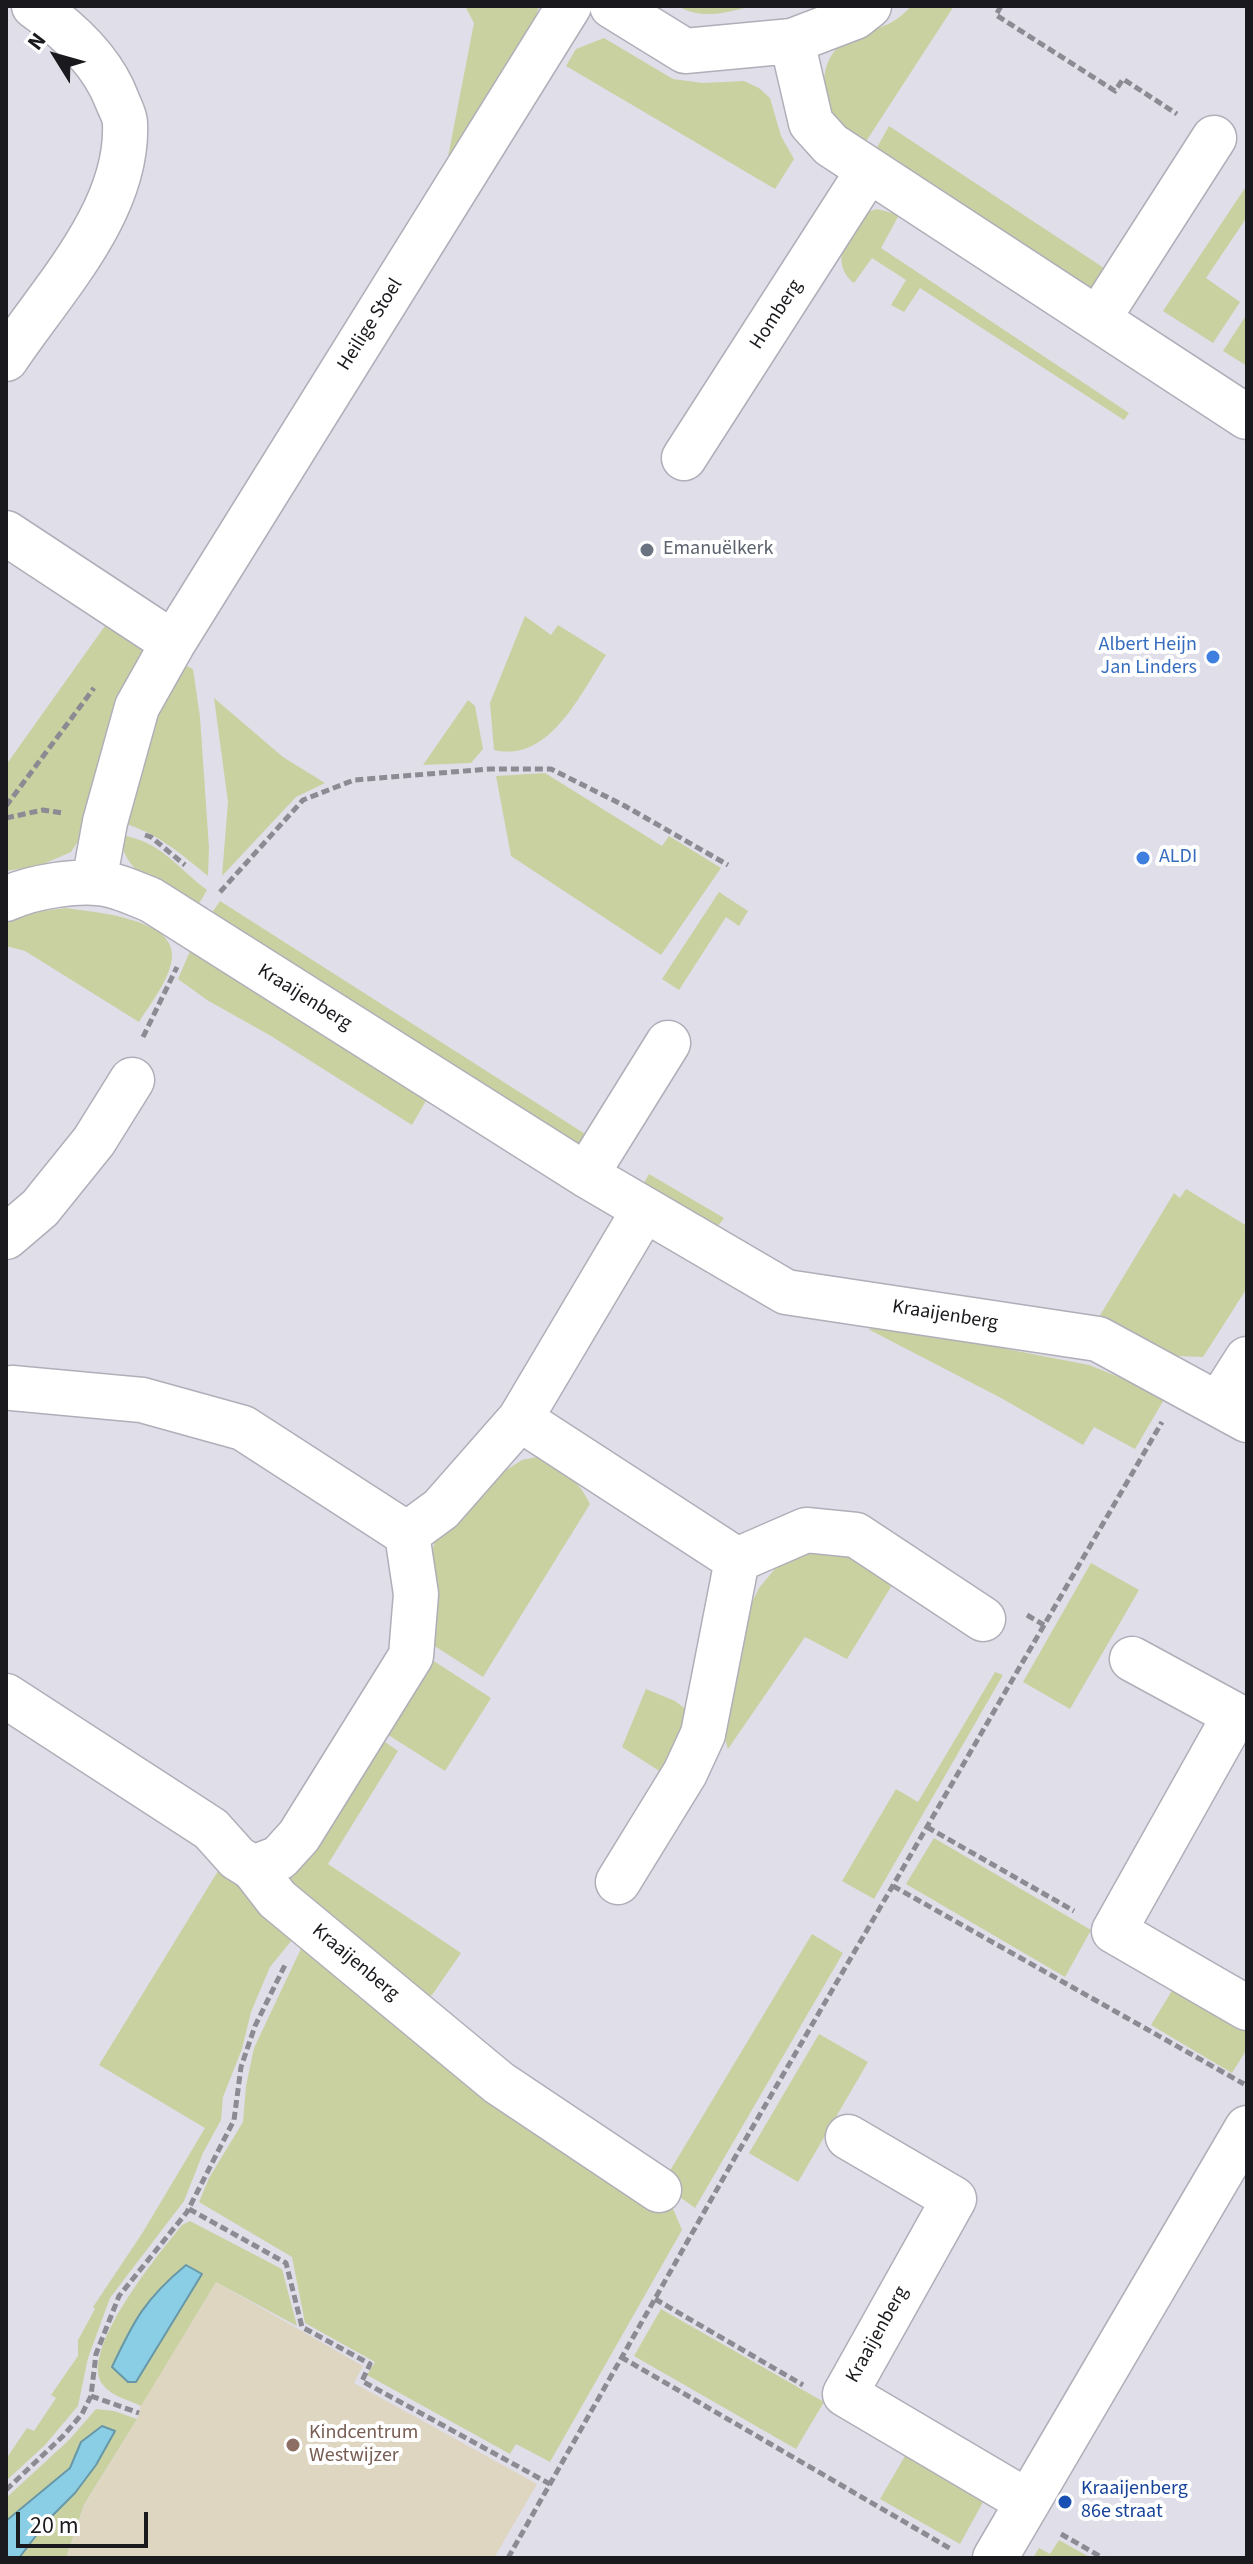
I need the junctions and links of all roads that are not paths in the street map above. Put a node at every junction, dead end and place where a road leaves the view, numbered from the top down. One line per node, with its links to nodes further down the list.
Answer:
1 (34, 6): 9 (street)
2 (569, 6): 13 (street, Heilige Stoel)
3 (612, 6): 5 (street)
4 (869, 6): 5 (street)
5 (792, 41): 7 (street)
6 (1214, 138): 8 (street)
7 (868, 171): 8 (street); 11 (street, Homberg)
8 (1098, 319): 10 (street)
9 (6, 359)
10 (1247, 417)
11 (684, 458)
12 (6, 533): 13 (street)
13 (173, 643): 14 (street, Heilige Stoel)
14 (94, 882): 15 (street, Kraaijenberg); 18 (street, Kraaijenberg)
15 (6, 899)
16 (668, 1043): 18 (street)
17 (132, 1080): 20 (street)
18 (586, 1175): 19 (street, Kraaijenberg)
19 (644, 1210): 23 (street, Kraaijenberg); 24 (street)
20 (6, 1237)
21 (1247, 1359): 23 (street)
22 (8, 1384): 25 (street)
23 (1218, 1403)
24 (520, 1419): 25 (street); 26 (street)
25 (407, 1534): 30 (street)
26 (737, 1560): 27 (street); 31 (street)
27 (983, 1619)
28 (1132, 1659): 32 (street)
29 (6, 1696): 30 (street, Kraaijenberg)
30 (253, 1868): 35 (street, Kraaijenberg)
31 (618, 1882)
32 (1247, 2008)
33 (1247, 2128): 36 (street)
34 (848, 2137): 36 (street, Kraaijenberg)
35 (659, 2190)
36 (1028, 2502): 37 (street)
37 (995, 2558)

